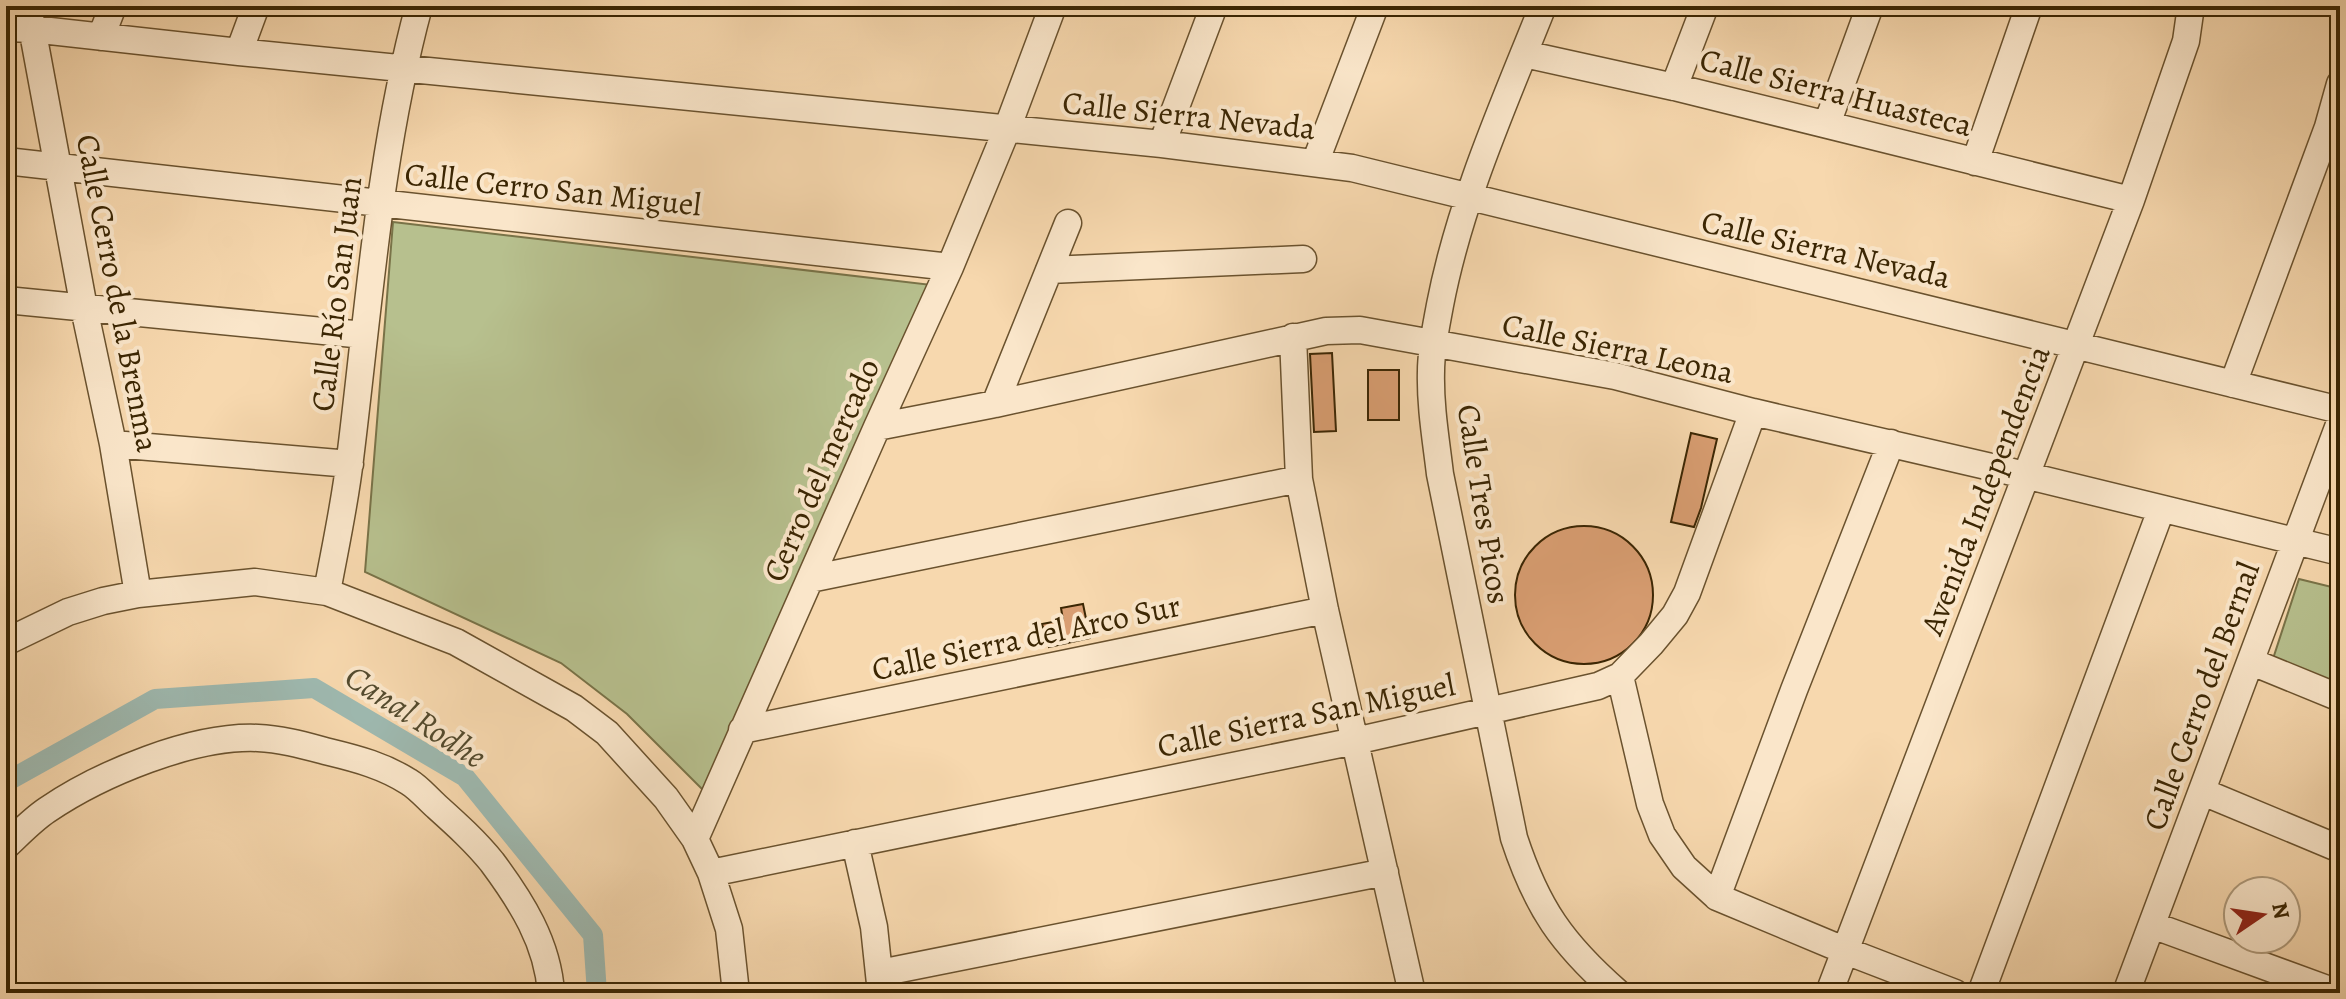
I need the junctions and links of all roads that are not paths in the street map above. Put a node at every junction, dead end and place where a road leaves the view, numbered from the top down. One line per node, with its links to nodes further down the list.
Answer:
1 (113, 6): 14 (street)
2 (256, 6): 15 (street)
3 (419, 6): 17 (street, Calle Río San Juan)
4 (1053, 6): 21 (street, Cerro del mercado)
5 (1214, 6): 22 (street)
6 (1375, 6): 25 (street)
7 (1543, 6): 16 (street, Calle Tres Picos)
8 (1705, 6): 19 (street)
9 (1870, 6): 20 (street)
10 (2029, 6): 24 (street)
11 (2191, 6): 28 (street, Avenida Independencia)
12 (30, 18): 13 (street, Calle Sierra Nevada); 14 (street, Calle Sierra Nevada); 26 (street, Calle Cerro de la Brenma)
13 (6, 28)
14 (101, 37): 15 (street, Calle Sierra Nevada)
15 (239, 52): 17 (street, Calle Sierra Nevada)
16 (1524, 54): 19 (street, Calle Sierra Huasteca); 27 (street, Calle Tres Picos)
17 (405, 67): 21 (street, Calle Sierra Nevada); 29 (street, Calle Río San Juan)
18 (2340, 84): 40 (street)
19 (1674, 87): 20 (street, Calle Sierra Huasteca)
20 (1827, 124): 24 (street, Calle Sierra Huasteca)
21 (1007, 129): 22 (street, Calle Sierra Nevada); 32 (street, Cerro del mercado)
22 (1162, 144): 25 (street, Calle Sierra Nevada)
23 (6, 161): 26 (street, Calle Cerro San Miguel)
24 (1975, 162): 28 (street, Calle Sierra Huasteca)
25 (1315, 163): 27 (street, Calle Sierra Nevada)
26 (58, 166): 29 (street, Calle Cerro San Miguel); 35 (street, Calle Cerro de la Brenma)
27 (1468, 198): 38 (street, Calle Tres Picos); 39 (street, Calle Sierra Nevada)
28 (2131, 200): 39 (street, Avenida Independencia)
29 (379, 203): 32 (street, Calle Cerro San Miguel); 36 (street, Calle Río San Juan)
30 (1068, 223): 33 (street)
31 (1303, 259): 33 (street)
32 (950, 267): 45 (street, Cerro del mercado)
33 (1049, 270): 41 (street)
34 (6, 300): 35 (street)
35 (84, 308): 36 (street); 47 (street, Calle Cerro de la Brenma)
36 (364, 335): 48 (street, Calle Río San Juan)
37 (1293, 337): 38 (street, Calle Sierra Leona); 41 (street, Calle Sierra Leona); 50 (street)
38 (1433, 344): 43 (street, Calle Sierra Leona); 62 (street, Calle Tres Picos)
39 (2077, 344): 40 (street, Calle Sierra Nevada); 49 (street, Avenida Independencia)
40 (2233, 384): 42 (street, Calle Sierra Nevada)
41 (995, 404): 45 (street, Calle Sierra Leona)
42 (2340, 410)
43 (1753, 412): 46 (street, Calle Sierra Leona); 60 (street, Calle Sierra San Miguel)
44 (2340, 422): 52 (street, Calle Cerro del Bernal)
45 (877, 427): 54 (street, Cerro del mercado)
46 (1891, 443): 49 (street, Calle Sierra Leona); 72 (street)
47 (113, 444): 48 (street); 56 (street, Calle Cerro de la Brenma)
48 (350, 464): 55 (street, Calle Río San Juan)
49 (2028, 476): 51 (street, Calle Sierra Leona); 74 (street, Avenida Independencia)
50 (1299, 479): 54 (street); 57 (street)
51 (2161, 510): 52 (street, Calle Sierra Leona); 84 (street)
52 (2294, 540): 53 (street, Calle Sierra Leona); 59 (street, Calle Cerro del Bernal)
53 (2340, 552)
54 (810, 579): 63 (street, Cerro del mercado)
55 (327, 592): 56 (street); 66 (street)
56 (138, 594): 58 (street)
57 (1325, 610): 63 (street, Calle Sierra del Arco Sur); 64 (street)
58 (6, 642)
59 (2252, 662): 61 (street); 65 (street, Calle Cerro del Bernal)
60 (1620, 676): 62 (street, Calle Sierra San Miguel); 72 (street)
61 (2340, 698)
62 (1487, 711): 64 (street, Calle Sierra San Miguel); 81 (street, Calle Tres Picos)
63 (742, 730): 66 (street, Cerro del mercado)
64 (1355, 741): 67 (street, Calle Sierra San Miguel); 70 (street)
65 (2203, 792): 69 (street); 73 (street, Calle Cerro del Bernal)
66 (695, 839): 71 (street)
67 (855, 843): 71 (street, Calle Sierra San Miguel); 76 (street)
68 (6, 846): 77 (street)
69 (2340, 849)
70 (1385, 872): 75 (street); 76 (street)
71 (711, 873): 78 (street)
72 (1717, 897): 74 (street)
73 (2152, 925): 85 (street, Calle Cerro del Bernal); 86 (street)
74 (1846, 951): 82 (street, Avenida Independencia); 83 (street)
75 (1406, 964): 79 (street); 80 (street)
76 (880, 983)
77 (551, 993)
78 (736, 993)
79 (1412, 993)
80 (1431, 993)
81 (1618, 993)
82 (1829, 993)
83 (1955, 993)
84 (1981, 993)
85 (2126, 993)
86 (2338, 993)

